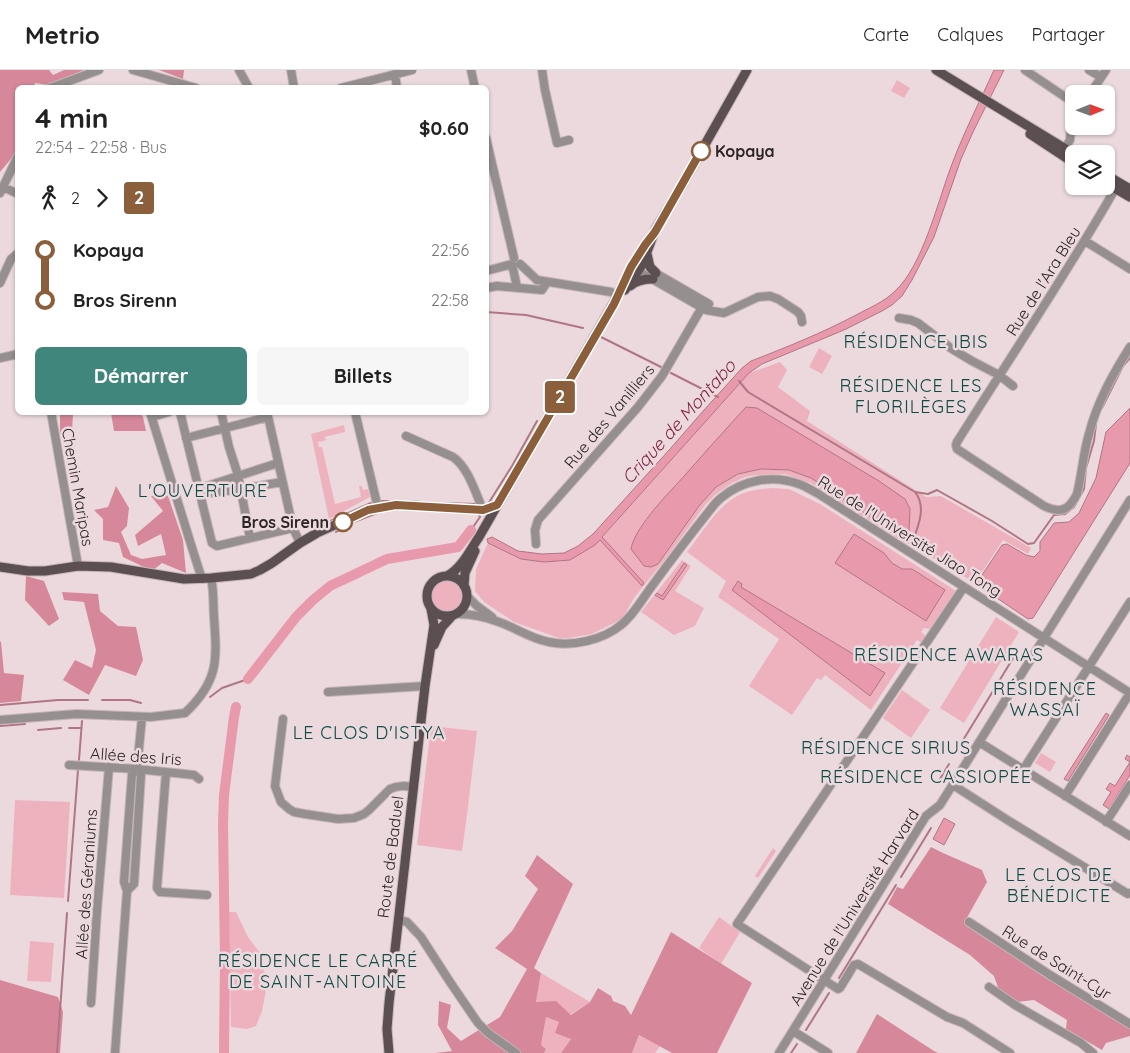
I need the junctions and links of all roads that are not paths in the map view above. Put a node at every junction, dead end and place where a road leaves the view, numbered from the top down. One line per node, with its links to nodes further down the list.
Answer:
1 (99, 70): 15 (street)
2 (133, 70): 16 (street)
3 (238, 70): 17 (street)
4 (291, 70): 18 (street)
5 (412, 70): 13 (street)
6 (471, 70): 21 (street)
7 (542, 70): 25 (street)
8 (748, 70): 34 (main road)
9 (936, 70): 26 (main road)
10 (1025, 70): 23 (street)
11 (1089, 70): 14 (street)
12 (1106, 70): 14 (street)
13 (395, 74): 19 (street); 20 (street)
14 (1101, 77): 22 (street)
15 (55, 85)
16 (186, 85)
17 (248, 85)
18 (294, 85)
19 (353, 85)
20 (397, 85)
21 (474, 85)
22 (1096, 85)
23 (1065, 97)
24 (1070, 135): 26 (street)
25 (568, 140)
26 (1064, 149)
27 (489, 150): 42 (street)
28 (15, 162): 31 (street)
29 (1117, 186): 30 (main road); 33 (main road); 35 (street, Rue de l'Ara Bleu)
30 (1130, 189)
31 (1, 190): 32 (street)
32 (15, 193)
33 (1130, 197)
34 (655, 232): 36 (main road); 38 (main road)
35 (1085, 241): 39 (street); 54 (street, Rue de l'Ara Bleu)
36 (648, 253): 38 (main road); 41 (main road)
37 (15, 256): 43 (street)
38 (637, 266): 41 (street); 46 (main road); 47 (main road)
39 (1130, 269)
40 (489, 270): 45 (street)
41 (654, 276): 46 (main road); 48 (street)
42 (546, 282): 45 (street); 47 (street)
43 (0, 283)
44 (489, 287): 45 (street)
45 (517, 287)
46 (626, 289): 47 (main road)
47 (616, 300): 71 (main road)
48 (704, 305): 50 (street); 79 (street, Rue des Vanilliers)
49 (899, 318): 54 (street)
50 (802, 322)
51 (1130, 347): 54 (street, Rue de l'Ara Bleu)
52 (15, 355): 53 (street)
53 (0, 358)
54 (999, 375): 55 (street)
55 (1013, 386)
56 (52, 415): 80 (street, Chemin Maripas)
57 (151, 415): 83 (street)
58 (181, 415): 64 (street)
59 (223, 415): 62 (street)
60 (267, 415): 62 (street); 65 (street)
61 (355, 415): 72 (street)
62 (225, 428): 64 (street); 66 (street)
63 (406, 436): 73 (street)
64 (186, 438): 69 (street)
65 (278, 463): 66 (street); 67 (street)
66 (238, 475): 68 (street); 69 (street)
67 (282, 482): 68 (street); 75 (street)
68 (241, 489): 69 (street); 77 (street)
69 (199, 491): 77 (street)
70 (1129, 502): 91 (street, Avenue de l'Université Harvard)
71 (497, 505): 73 (main road); 74 (main road)
72 (378, 508): 73 (main road); 78 (main road)
73 (483, 510): 74 (main road)
74 (485, 526): 76 (main road)
75 (293, 528): 77 (street); 78 (street)
76 (479, 537): 82 (main road); 84 (main road)
77 (250, 538)
78 (300, 542): 83 (main road)
79 (536, 544)
80 (78, 566): 81 (main road); 83 (main road)
81 (0, 567)
82 (447, 576): 84 (main road); 88 (main road)
83 (207, 578): 97 (street)
84 (464, 586): 86 (main road)
85 (964, 587): 90 (street, Rue de l'Université Jiao Tong); 91 (street, Rue de l'Université Jiao Tong); 117 (street)
86 (468, 597): 89 (main road); 90 (street)
87 (1130, 602): 93 (street)
88 (431, 609): 89 (main road); 92 (main road, Route de Baduel)
89 (455, 615): 90 (street); 92 (main road, Route de Baduel)
90 (500, 622)
91 (1044, 638): 93 (street, Rue de l'Université Jiao Tong); 100 (street, Avenue de l'Université Harvard)
92 (428, 664): 94 (main road, Route de Baduel)
93 (1089, 667): 96 (street, Rue de l'Université Jiao Tong); 104 (street)
94 (425, 686): 95 (street); 109 (main road, Route de Baduel)
95 (328, 692)
96 (1130, 693): 110 (street)
97 (142, 717): 99 (street); 103 (street)
98 (283, 719): 109 (street)
99 (0, 720)
100 (979, 742): 104 (street); 107 (street, Avenue de l'Université Harvard)
101 (69, 765): 102 (street, Allée des Iris)
102 (109, 767): 103 (street, Allée des Iris); 119 (street, Allée des Géraniums)
103 (137, 769): 105 (street, Allée des Iris); 122 (street)
104 (1024, 770): 110 (street)
105 (166, 772): 106 (street, Allée des Iris); 114 (street)
106 (199, 779)
107 (953, 785): 113 (street); 117 (street, Avenue de l'Université Harvard)
108 (1130, 785): 111 (street)
109 (414, 787): 115 (main road, Route de Baduel)
110 (1065, 796): 111 (street)
111 (1106, 822): 112 (street)
112 (1130, 836)
113 (1130, 893)
114 (207, 895)
115 (398, 920): 123 (main road, Route de Baduel); 124 (street)
116 (969, 922): 120 (street, Rue de Saint-Cyr)
117 (823, 980): 121 (street, Avenue de l'Université Harvard); 127 (street)
118 (989, 987): 128 (street)
119 (91, 1003)
120 (1130, 1024)
121 (792, 1031): 125 (street, Avenue de l'Université Harvard); 126 (street)
122 (115, 1053)
123 (389, 1053)
124 (516, 1053)
125 (779, 1053)
126 (828, 1053)
127 (1010, 1053)
128 (1093, 1053)

